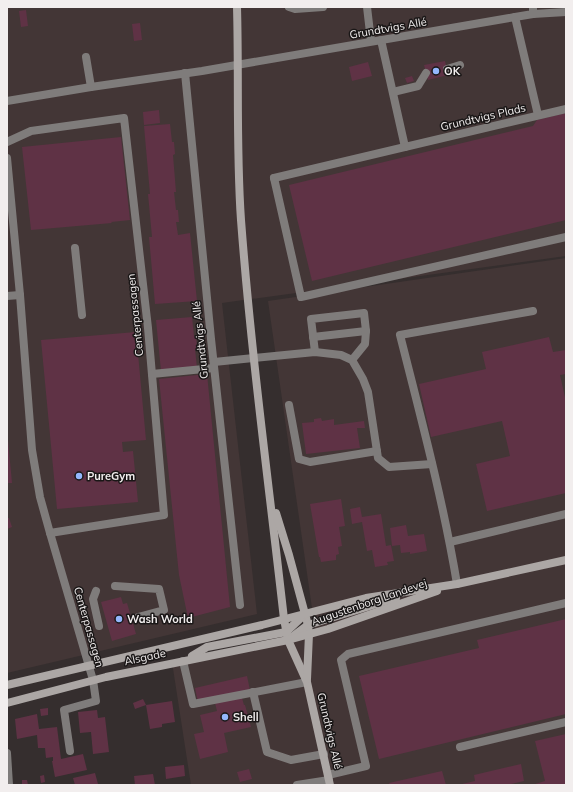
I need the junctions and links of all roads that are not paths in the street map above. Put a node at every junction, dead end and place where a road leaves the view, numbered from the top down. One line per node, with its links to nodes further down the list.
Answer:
1 (237, 7): 11 (street, Grundtvigs Allé)
2 (289, 7): 3 (street)
3 (322, 7)
4 (366, 7): 9 (street)
5 (533, 11): 6 (street, Grundtvigs Allé); 7 (street, Grundtvigs Allé)
6 (566, 12)
7 (516, 18): 8 (street, Grundtvigs Allé); 20 (street)
8 (381, 40): 9 (street, Grundtvigs Allé); 17 (street)
9 (371, 42): 11 (street, Grundtvigs Allé)
10 (86, 57): 16 (street)
11 (238, 64): 14 (street, Grundtvigs Allé); 33 (street, Grundtvigs Allé)
12 (460, 65): 13 (street)
13 (447, 69)
14 (185, 73): 16 (street, Grundtvigs Allé); 35 (street, Grundtvigs Allé)
15 (426, 73): 17 (street)
16 (91, 86): 18 (street, Grundtvigs Allé)
17 (393, 92): 22 (street)
18 (7, 101)
19 (566, 109): 20 (street, Grundtvigs Plads)
20 (538, 115): 22 (street, Grundtvigs Plads)
21 (7, 142): 36 (street, Centerpassagen)
22 (405, 147): 24 (street, Grundtvigs Plads)
23 (7, 158): 26 (street, Centerpassagen)
24 (566, 237)
25 (75, 248): 29 (street)
26 (20, 295): 27 (street); 42 (street, Centerpassagen)
27 (7, 296)
28 (533, 311): 39 (street)
29 (82, 315)
30 (366, 331): 31 (street); 31 (street); 34 (street)
31 (313, 337): 32 (street)
32 (315, 352): 33 (street); 34 (street)
33 (253, 357): 35 (street); 40 (street, Grundtvigs Allé)
34 (352, 360): 38 (street)
35 (214, 365): 36 (street); 50 (street, Grundtvigs Allé)
36 (152, 374): 42 (street, Centerpassagen)
37 (289, 405): 38 (street)
38 (376, 450): 39 (street)
39 (432, 464): 43 (street)
40 (270, 496): 51 (street, Grundtvigs Allé); 53 (street, Grundtvigs Allé)
41 (566, 514): 43 (street)
42 (50, 533): 60 (street, Centerpassagen)
43 (450, 542): 45 (street)
44 (566, 560): 45 (street, Augustenborg Landevej)
45 (457, 584): 47 (street, Augustenborg Landevej); 57 (street, Augustenborg Landevej)
46 (115, 586): 52 (street)
47 (420, 590): 51 (street, Augustenborg Landevej); 54 (street)
48 (96, 591): 55 (street)
49 (566, 603): 71 (street)
50 (240, 605)
51 (305, 614): 53 (street, Augustenborg Landevej); 54 (street, Grundtvigs Allé); 56 (street)
52 (138, 617)
53 (284, 619): 56 (street, Grundtvigs Allé); 60 (street, Alsgade)
54 (308, 625): 57 (street, Grundtvigs Allé); 58 (street)
55 (99, 626)
56 (286, 632): 58 (street, Grundtvigs Allé); 59 (street)
57 (309, 634): 58 (street, Augustenborg Landevej); 62 (street, Grundtvigs Allé)
58 (288, 640): 59 (street, Alsgade); 62 (street, Grundtvigs Allé)
59 (184, 660): 61 (street, Alsgade); 64 (street)
60 (89, 666): 61 (street, Centerpassagen); 63 (street, Alsgade)
61 (93, 680): 65 (street, Alsgade); 68 (street, Centerpassagen)
62 (307, 682): 64 (street); 70 (street, Grundtvigs Allé)
63 (7, 686)
64 (253, 692): 70 (street)
65 (7, 703)
66 (566, 722): 67 (street)
67 (460, 747)
68 (70, 751)
69 (7, 753): 72 (street)
70 (324, 754): 71 (street, Grundtvigs Allé)
71 (329, 780): 73 (street)
72 (9, 785)
73 (297, 785)

